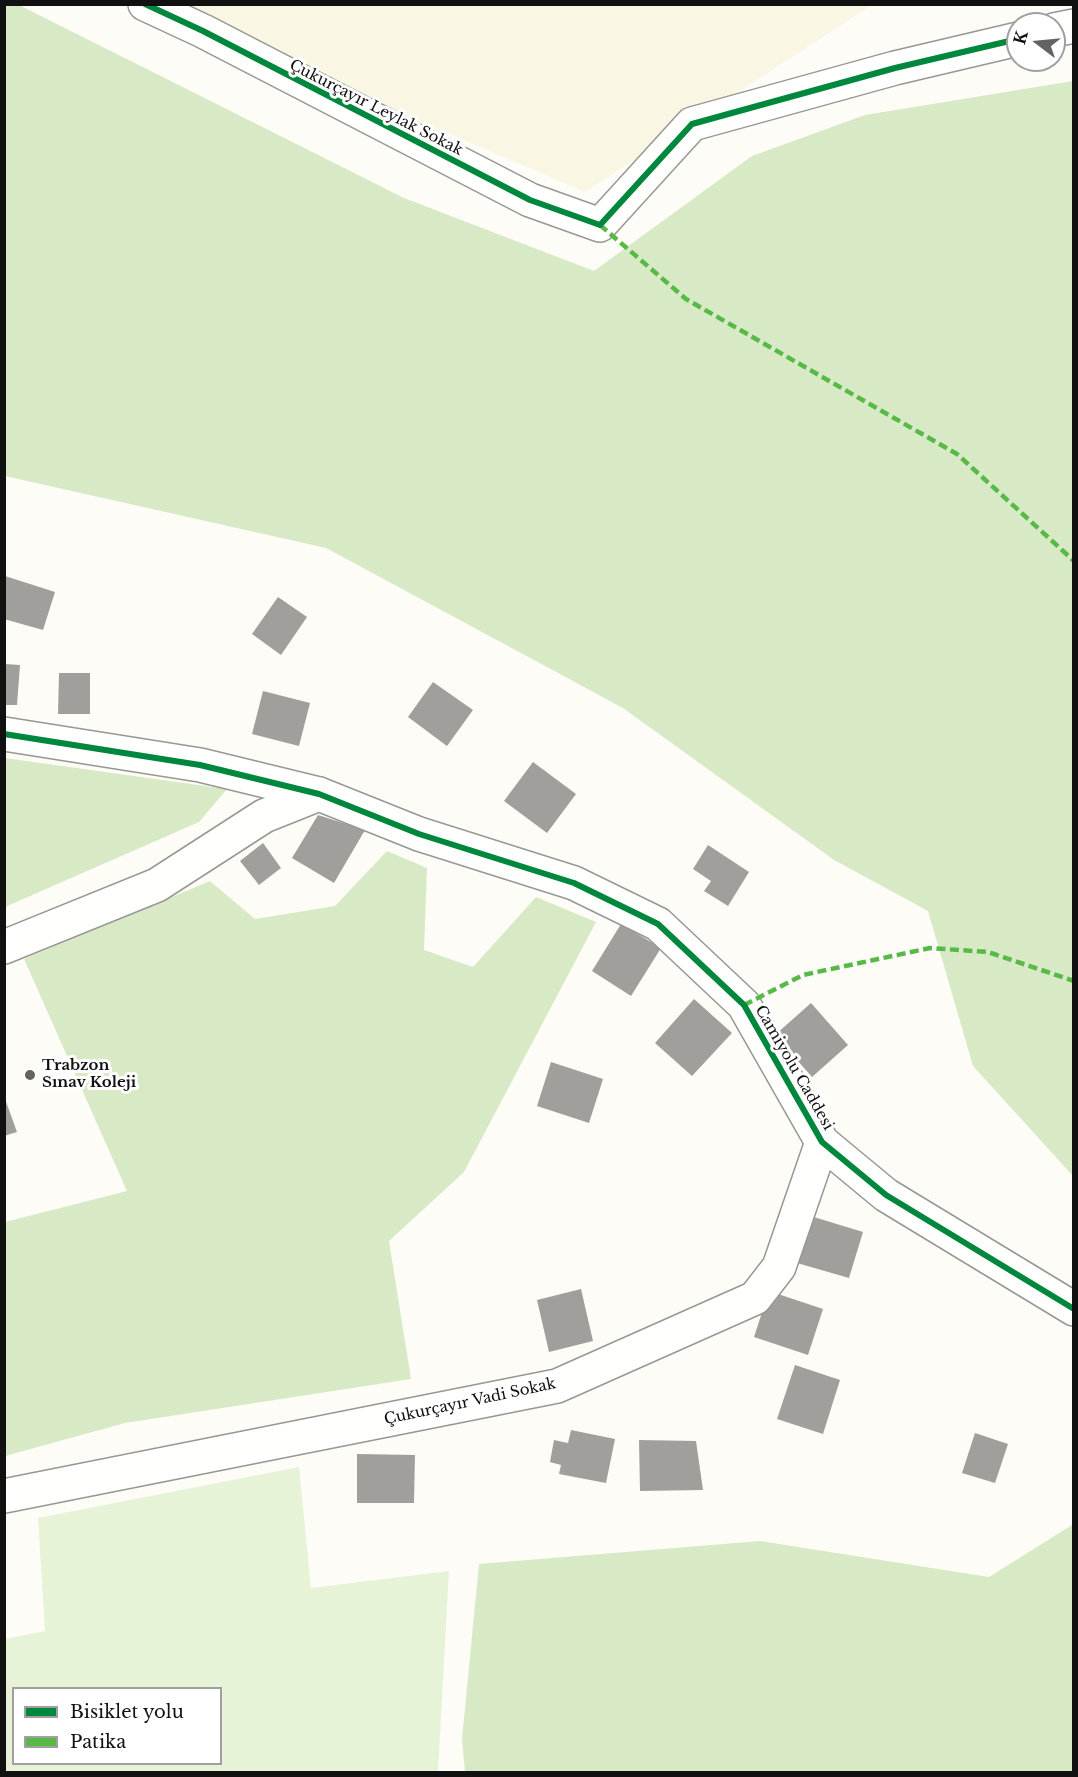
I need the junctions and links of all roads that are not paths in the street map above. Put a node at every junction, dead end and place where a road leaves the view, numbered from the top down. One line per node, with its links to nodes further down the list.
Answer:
1 (145, 4): 2 (street, Çukurçayır Leylak Sokak)
2 (1006, 42)
3 (4, 734): 4 (street, Camiyolu Caddesi)
4 (319, 794): 5 (street); 6 (street, Camiyolu Caddesi)
5 (4, 947)
6 (822, 1143): 7 (street, Camiyolu Caddesi); 8 (street, Çukurçayır Vadi Sokak)
7 (1074, 1309)
8 (4, 1496)

